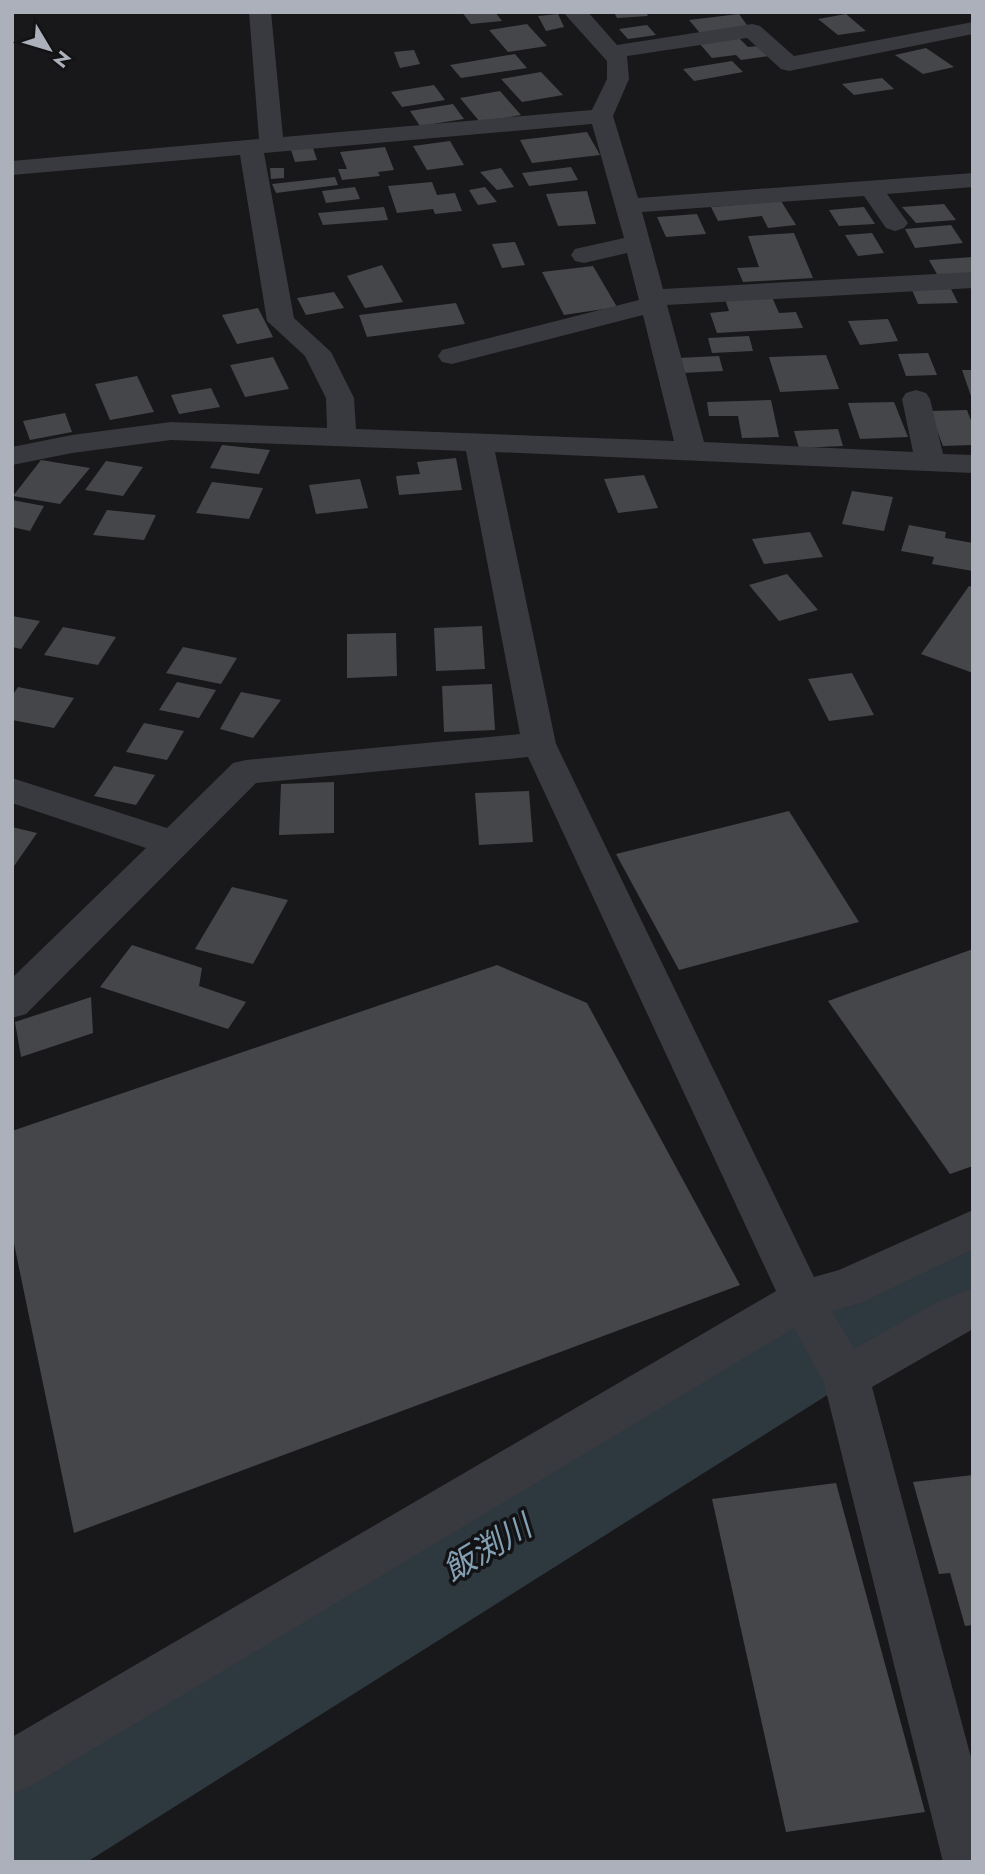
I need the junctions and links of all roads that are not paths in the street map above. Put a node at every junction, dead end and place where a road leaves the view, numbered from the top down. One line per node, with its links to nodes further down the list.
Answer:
1 (260, 12): 7 (street)
2 (574, 12): 5 (street)
3 (961, 12): 4 (street)
4 (972, 29): 5 (street)
5 (612, 52): 6 (street)
6 (601, 116): 7 (street); 11 (street)
7 (261, 147): 8 (street); 19 (street)
8 (12, 168)
9 (973, 180): 10 (street)
10 (871, 188): 11 (street); 12 (street)
11 (628, 206): 13 (street)
12 (895, 223)
13 (637, 243): 14 (street); 16 (street)
14 (584, 255)
15 (973, 280): 16 (street)
16 (652, 301): 17 (street); 21 (street)
17 (452, 356)
18 (916, 399): 23 (street)
19 (342, 438): 20 (street); 22 (street)
20 (479, 444): 21 (street); 25 (street)
21 (691, 450): 23 (street)
22 (12, 456)
23 (930, 461): 24 (street)
24 (973, 464)
25 (539, 744): 27 (street); 30 (street)
26 (12, 790): 27 (street)
27 (173, 844): 28 (street)
28 (12, 1003)
29 (973, 1228): 30 (street)
30 (807, 1307): 32 (street); 33 (street)
31 (973, 1308): 32 (street)
32 (846, 1378): 34 (street)
33 (12, 1766)
34 (971, 1862)

